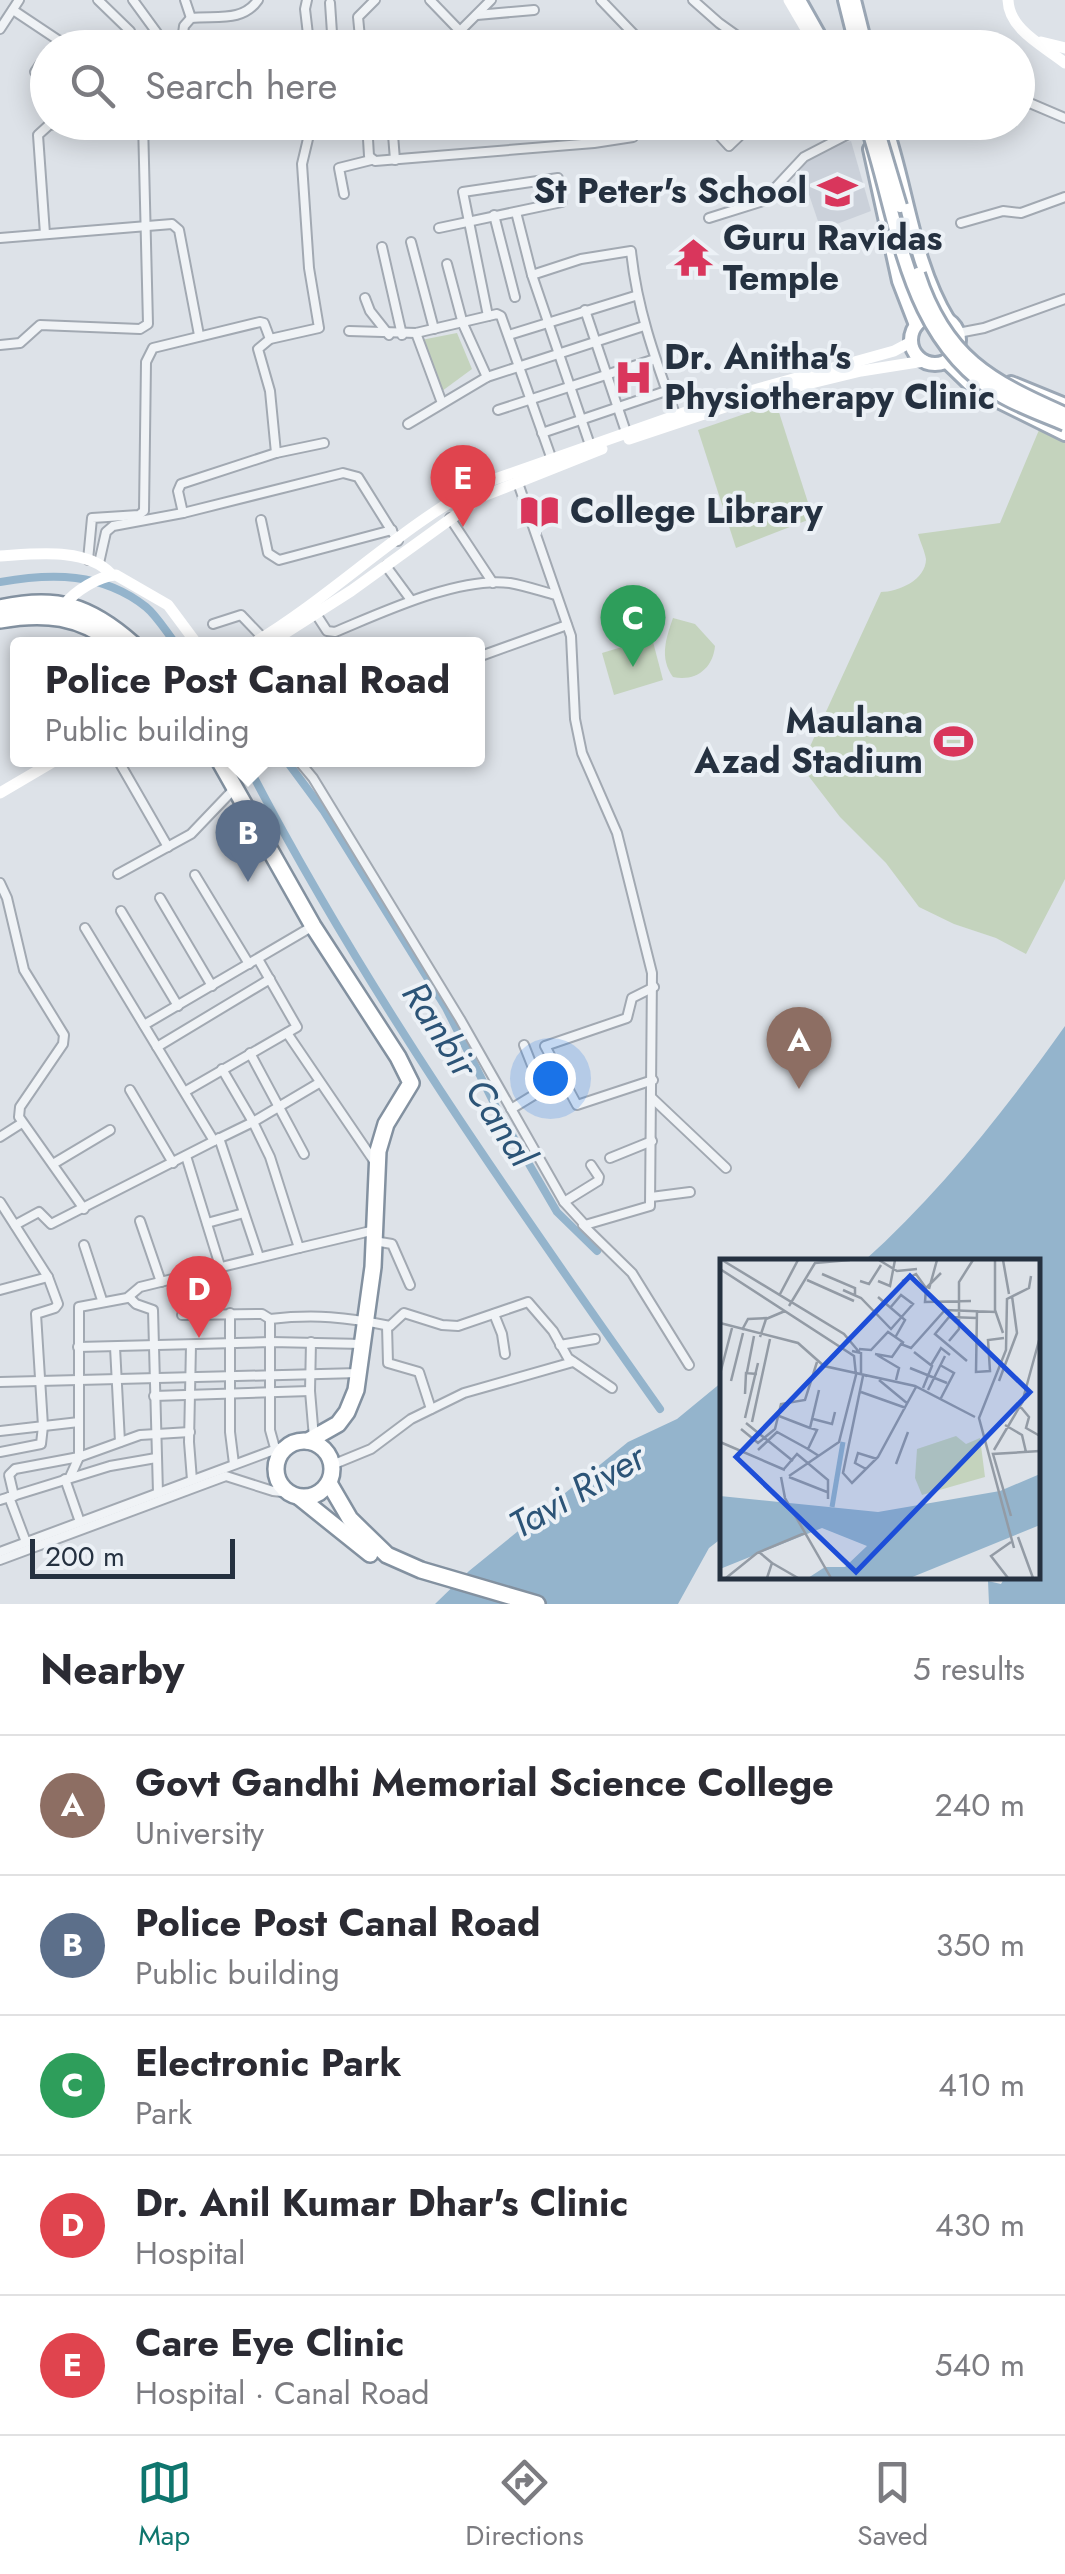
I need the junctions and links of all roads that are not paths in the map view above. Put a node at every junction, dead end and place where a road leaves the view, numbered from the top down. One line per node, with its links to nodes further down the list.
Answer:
1 (19, 0): 20 (street)
2 (98, 0): 27 (street)
3 (132, 0): 28 (street)
4 (185, 0): 24 (street)
5 (258, 0): 24 (street)
6 (307, 0): 30 (street)
7 (375, 0): 32 (street)
8 (430, 0): 21 (street)
9 (451, 0): 21 (street)
10 (491, 0): 23 (street)
11 (602, 0): 35 (street)
12 (694, 0): 36 (street)
13 (789, 0): 37 (main road)
14 (799, 0): 38 (main road)
15 (808, 0): 39 (main road)
16 (845, 0): 40 (main road)
17 (854, 0): 41 (main road)
18 (1008, 0): 42 (main road)
19 (330, 3): 31 (street)
20 (13, 10): 25 (street); 26 (street)
21 (440, 10): 33 (street)
22 (534, 10): 23 (street)
23 (477, 15): 34 (street)
24 (191, 18): 29 (street)
25 (0, 29)
26 (34, 30)
27 (129, 30)
28 (154, 30)
29 (184, 30)
30 (307, 30)
31 (332, 30)
32 (359, 30)
33 (453, 30)
34 (467, 30)
35 (630, 30)
36 (728, 30)
37 (806, 30)
38 (816, 30)
39 (825, 30)
40 (852, 30)
41 (862, 30)
42 (1023, 30)
43 (1035, 38): 44 (main road)
44 (1041, 42): 45 (main road); 46 (main road)
45 (1065, 48)
46 (1065, 63)
47 (1035, 105): 48 (street)
48 (1065, 118)
49 (38, 140): 73 (street)
50 (144, 140): 71 (street)
51 (308, 140): 98 (street)
52 (369, 140): 60 (street)
53 (393, 140): 61 (street)
54 (616, 140): 61 (street)
55 (838, 140): 68 (street)
56 (873, 140): 88 (main road)
57 (874, 140): 120 (main road, bridge)
58 (878, 140): 116 (main road, bridge)
59 (882, 140): 85 (main road)
60 (371, 160): 61 (street); 63 (street)
61 (395, 160)
62 (558, 178): 69 (street)
63 (344, 194)
64 (1065, 197): 70 (street)
65 (562, 202): 66 (street)
66 (516, 212): 67 (street); 78 (street)
67 (494, 214): 69 (street); 80 (street)
68 (709, 218)
69 (467, 220): 72 (street); 84 (street)
70 (961, 223)
71 (147, 225): 73 (street); 96 (street); 101 (street)
72 (439, 228)
73 (45, 234): 74 (street)
74 (0, 238)
75 (411, 242): 90 (street)
76 (382, 247): 93 (street)
77 (446, 264): 87 (street)
78 (532, 275): 79 (street); 86 (street)
79 (636, 296): 83 (street); 89 (street)
80 (515, 297)
81 (366, 298): 92 (street)
82 (1065, 299): 97 (street)
83 (586, 310): 86 (street); 100 (street)
84 (488, 316): 87 (street); 95 (street)
85 (948, 320): 88 (main road); 97 (main road)
86 (549, 322): 95 (street); 102 (street)
87 (463, 324): 90 (street); 108 (street)
88 (916, 325): 99 (main road)
89 (644, 326): 100 (street); 103 (street)
90 (434, 329): 94 (street)
91 (349, 332): 92 (street)
92 (390, 334): 93 (street)
93 (402, 334): 94 (street)
94 (416, 334): 112 (street)
95 (509, 334): 106 (street)
96 (199, 335): 98 (street); 134 (street)
97 (958, 337): 105 (main road); 114 (main road)
98 (270, 338): 126 (street)
99 (911, 342): 104 (main road); 118 (main road)
100 (596, 343): 102 (street); 107 (street)
101 (0, 345)
102 (560, 356): 106 (street); 109 (street)
103 (655, 359): 107 (street); 110 (street)
104 (924, 361): 105 (main road); 118 (main road)
105 (946, 361): 123 (main road)
106 (520, 368): 108 (street); 111 (street)
107 (607, 376): 109 (street); 113 (street)
108 (487, 378): 112 (street)
109 (571, 387): 111 (street); 117 (street)
110 (666, 390): 113 (street); 118 (street)
111 (531, 400): 115 (street); 121 (street)
112 (442, 403): 119 (street)
113 (618, 406): 117 (street); 122 (street)
114 (1065, 406)
115 (498, 410)
116 (1065, 414)
117 (581, 419): 121 (street); 125 (street)
118 (677, 420): 122 (main road); 128 (main road)
119 (408, 424)
120 (1065, 424)
121 (542, 432): 127 (street)
122 (626, 432): 125 (main road)
123 (1065, 434)
124 (324, 443): 126 (street)
125 (590, 445): 127 (main road)
126 (276, 452): 129 (street)
127 (551, 458): 132 (main road)
128 (517, 480): 130 (main road); 138 (street)
129 (183, 513): 132 (street); 134 (street)
130 (450, 518): 135 (main road); 137 (street)
131 (261, 520): 132 (street)
132 (395, 536): 150 (main road)
133 (0, 556): 134 (main road)
134 (94, 562): 136 (main road)
135 (386, 566): 139 (street); 142 (main road)
136 (107, 576): 140 (main road); 148 (main road)
137 (493, 583): 138 (street); 139 (street)
138 (556, 595): 145 (street)
139 (410, 600): 142 (street)
140 (65, 604): 141 (highway); 147 (highway)
141 (0, 605)
142 (316, 614): 151 (main road)
143 (0, 620): 146 (highway)
144 (213, 624): 149 (street)
145 (567, 625): 152 (street); 170 (street)
146 (106, 637)
147 (124, 637)
148 (192, 637)
149 (257, 637)
150 (268, 637)
151 (271, 637)
152 (485, 655)
153 (44, 767): 158 (main road)
154 (122, 767): 159 (street)
155 (223, 767): 157 (highway)
156 (303, 767): 184 (street)
157 (234, 789): 159 (street); 165 (highway)
158 (0, 794)
159 (168, 846): 160 (street)
160 (118, 874)
161 (195, 875): 167 (street)
162 (0, 882): 185 (street)
163 (160, 898): 169 (street)
164 (121, 911): 171 (street)
165 (314, 926): 167 (street); 196 (highway)
166 (85, 928): 172 (street)
167 (253, 962): 168 (street); 169 (street)
168 (270, 980): 173 (street); 175 (street)
169 (212, 986): 171 (street)
170 (654, 988): 178 (street); 178 (street)
171 (178, 1006): 172 (street)
172 (144, 1025): 175 (street)
173 (287, 1034): 176 (street); 179 (street)
174 (524, 1045): 184 (street)
175 (157, 1047): 181 (street)
176 (250, 1053): 177 (street); 183 (street)
177 (222, 1069): 181 (street); 186 (street)
178 (653, 1080): 182 (street)
179 (319, 1083): 183 (street); 196 (street)
180 (130, 1090): 194 (street)
181 (186, 1091): 189 (street)
182 (652, 1098): 190 (street); 198 (street)
183 (280, 1104): 186 (street); 191 (street)
184 (511, 1109): 202 (street)
185 (22, 1122): 188 (street); 195 (street)
186 (254, 1122): 189 (street); 211 (street)
187 (110, 1130): 195 (street)
188 (0, 1137)
189 (216, 1140): 192 (street); 204 (street)
190 (652, 1140): 193 (street); 200 (street)
191 (304, 1154)
192 (186, 1156): 194 (street); 206 (street)
193 (610, 1158)
194 (173, 1163): 203 (street)
195 (53, 1164): 203 (street)
196 (377, 1165): 209 (highway)
197 (591, 1165): 202 (street)
198 (726, 1168)
199 (690, 1192): 200 (street)
200 (652, 1197): 208 (street)
201 (0, 1202): 207 (street)
202 (564, 1202): 208 (street)
203 (84, 1209): 207 (street)
204 (244, 1212): 206 (street); 212 (street)
205 (140, 1221): 215 (street)
206 (207, 1223): 213 (street)
207 (15, 1225): 214 (street)
208 (583, 1225): 237 (street)
209 (380, 1239): 211 (street); 216 (street); 224 (highway)
210 (84, 1244): 219 (street)
211 (299, 1248): 212 (street)
212 (259, 1257): 213 (street)
213 (220, 1266): 215 (street)
214 (48, 1276): 217 (street); 246 (street)
215 (161, 1282): 218 (street)
216 (410, 1284)
217 (0, 1290)
218 (129, 1297): 219 (street); 232 (street)
219 (102, 1300): 233 (street)
220 (230, 1313): 222 (street); 223 (street); 228 (street)
221 (494, 1314): 224 (street); 231 (street); 235 (street)
222 (182, 1315)
223 (270, 1319): 224 (street); 226 (street)
224 (378, 1323): 229 (highway); 254 (street)
225 (595, 1339): 231 (street)
226 (270, 1342): 227 (street); 228 (street); 239 (street)
227 (311, 1342): 229 (street); 240 (street)
228 (230, 1343): 230 (street); 242 (street)
229 (363, 1344): 238 (highway)
230 (191, 1345): 232 (street); 241 (street)
231 (560, 1345): 236 (street)
232 (152, 1346): 234 (street); 244 (street)
233 (78, 1347): 234 (street); 245 (street)
234 (115, 1347): 243 (street)
235 (505, 1354)
236 (573, 1362): 248 (street); 254 (street)
237 (689, 1365)
238 (360, 1373): 240 (street); 257 (highway)
239 (270, 1374): 240 (street); 242 (street); 250 (street)
240 (310, 1374): 249 (street)
241 (192, 1376): 242 (street); 244 (street); 251 (street)
242 (230, 1376): 252 (street)
243 (116, 1378): 244 (street); 245 (street); 262 (street)
244 (154, 1378): 253 (street)
245 (81, 1379): 246 (street); 255 (street)
246 (41, 1380): 247 (street); 256 (street)
247 (0, 1382)
248 (612, 1388)
249 (310, 1392): 250 (street); 261 (street)
250 (269, 1393): 252 (street); 263 (street)
251 (190, 1395): 252 (street); 253 (street); 259 (street)
252 (231, 1395): 268 (street)
253 (154, 1396): 260 (street)
254 (430, 1409): 267 (street)
255 (79, 1422): 256 (street); 265 (street)
256 (44, 1426): 258 (street); 264 (street)
257 (332, 1429): 261 (highway); 267 (highway)
258 (0, 1431)
259 (190, 1432): 260 (street); 270 (street)
260 (156, 1434): 262 (street); 266 (street)
261 (311, 1440): 263 (highway); 267 (highway)
262 (120, 1442): 265 (street)
263 (282, 1446): 268 (street); 273 (highway)
264 (0, 1452)
265 (79, 1457): 269 (street); 274 (street)
266 (156, 1458): 269 (street); 272 (street)
267 (331, 1460): 271 (highway)
268 (234, 1464): 270 (street)
269 (68, 1478): 274 (street); 275 (street)
270 (192, 1480): 272 (street)
271 (329, 1483): 273 (highway); 278 (highway)
272 (158, 1493): 275 (street)
273 (295, 1495): 277 (street); 278 (highway)
274 (8, 1498): 276 (street)
275 (80, 1522): 276 (street)
276 (26, 1542): 277 (street)
277 (0, 1556)
278 (432, 1577): 279 (highway); 280 (highway)
279 (506, 1604)
280 (537, 1604)

